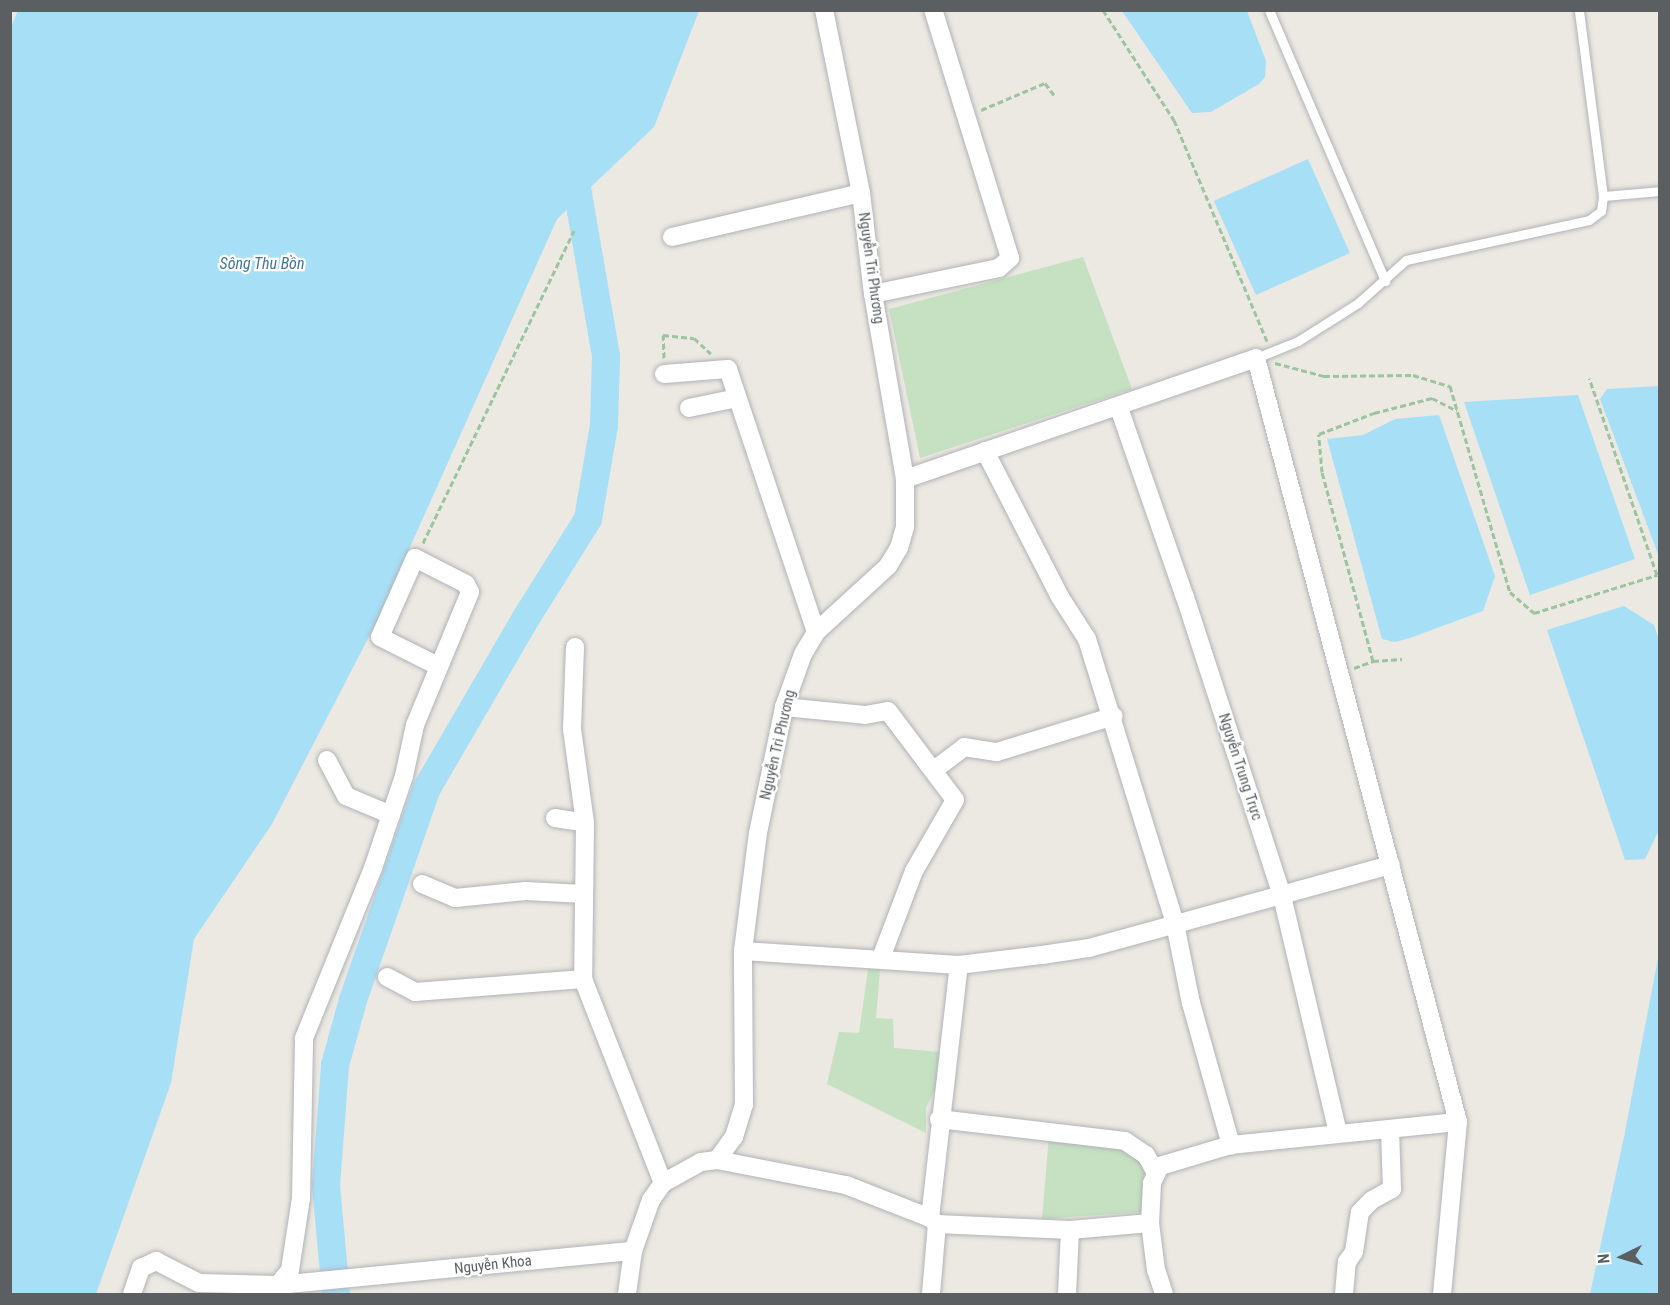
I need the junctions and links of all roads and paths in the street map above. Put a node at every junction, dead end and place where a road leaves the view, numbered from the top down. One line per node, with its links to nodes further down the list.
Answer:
1 (824, 10): 9 (street, Nguyễn Tri Phương)
2 (933, 10): 7 (street)
3 (1103, 10): 15 (path)
4 (1269, 10): 13 (lane)
5 (1579, 10): 10 (lane)
6 (1054, 96): 7 (path)
7 (966, 115): 14 (street)
8 (1659, 191): 10 (lane)
9 (861, 193): 12 (street); 14 (street, Nguyễn Tri Phương)
10 (1603, 196): 13 (lane)
11 (574, 231): 25 (path)
12 (672, 237)
13 (1385, 281): 15 (lane)
14 (873, 294): 24 (street, Nguyễn Tri Phương)
15 (1263, 354): 21 (street); 22 (path); 33 (street)
16 (728, 369): 17 (street); 17 (path); 19 (street)
17 (664, 374)
18 (1589, 378): 26 (path)
19 (737, 398): 20 (street); 28 (street)
20 (689, 408)
21 (1119, 408): 23 (street); 44 (street, Nguyễn Trung Trực)
22 (1457, 411): 26 (path); 31 (path)
23 (985, 451): 24 (street); 35 (street)
24 (905, 479): 28 (street, Nguyễn Tri Phương)
25 (415, 558): 32 (street); 32 (street)
26 (1658, 575): 27 (path)
27 (1659, 582)
28 (816, 632): 34 (street, Nguyễn Tri Phương)
29 (575, 647): 40 (street)
30 (1402, 659): 31 (path)
31 (1373, 661): 33 (path)
32 (438, 666): 38 (street)
33 (1339, 673): 41 (street)
34 (784, 707): 37 (street); 46 (street, Nguyễn Tri Phương)
35 (1114, 716): 37 (street); 45 (street)
36 (327, 760): 38 (street)
37 (934, 770): 47 (street)
38 (391, 815): 63 (street)
39 (555, 818): 40 (street)
40 (585, 823): 43 (street)
41 (1391, 865): 44 (street); 52 (street)
42 (422, 884): 43 (street)
43 (584, 894): 50 (street)
44 (1282, 896): 45 (street); 54 (street, Nguyễn Trung Trực)
45 (1175, 924): 48 (street); 55 (street)
46 (743, 951): 47 (street); 56 (street, Nguyễn Tri Phương)
47 (881, 958): 48 (street)
48 (959, 965): 51 (street)
49 (387, 977): 50 (street)
50 (583, 979): 58 (street)
51 (939, 1119): 57 (street); 59 (street)
52 (1458, 1122): 53 (street); 70 (street)
53 (1390, 1130): 54 (street); 69 (street)
54 (1338, 1133): 55 (street)
55 (1231, 1145): 57 (street)
56 (717, 1160): 58 (street); 59 (street)
57 (1156, 1173): 60 (street)
58 (663, 1183): 62 (street)
59 (934, 1221): 61 (street); 66 (street)
60 (1150, 1222): 61 (street); 68 (street)
61 (1070, 1230): 67 (street)
62 (633, 1251): 63 (street, Nguyễn Khoa); 65 (street)
63 (275, 1290): 64 (street)
64 (132, 1294)
65 (627, 1294)
66 (931, 1294)
67 (1067, 1294)
68 (1164, 1294)
69 (1344, 1294)
70 (1442, 1294)

